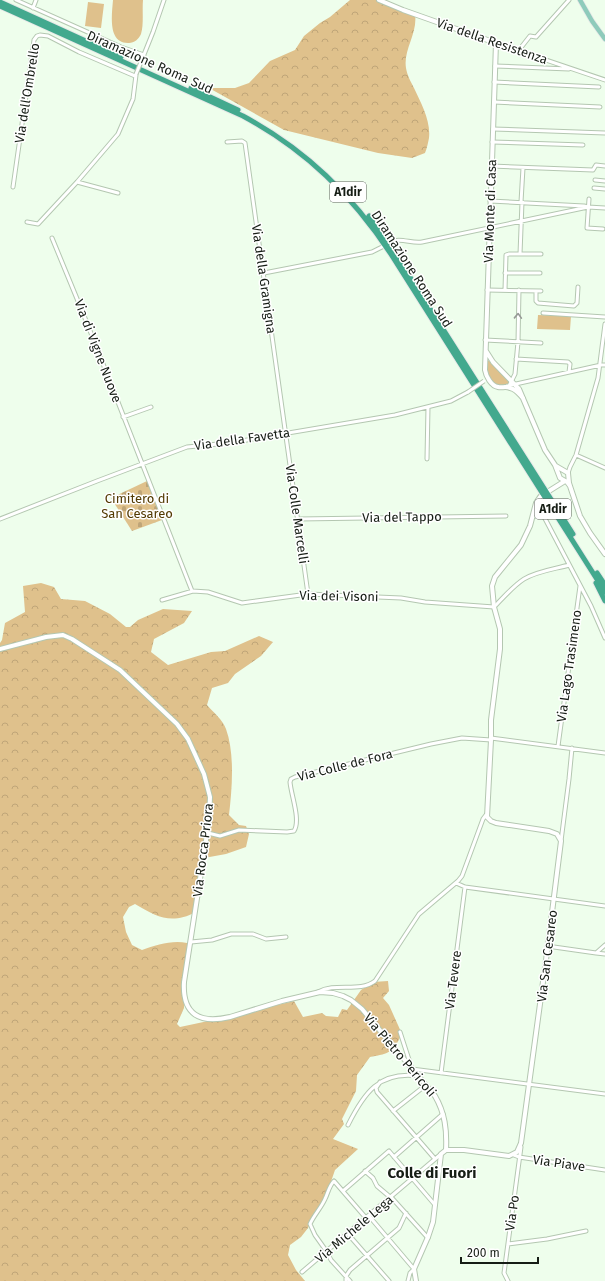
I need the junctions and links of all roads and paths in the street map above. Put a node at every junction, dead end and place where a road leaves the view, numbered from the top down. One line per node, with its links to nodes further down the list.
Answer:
1 (16, 0): 9 (street)
2 (36, 0): 9 (street)
3 (164, 0): 13 (street)
4 (379, 0): 11 (street, Via della Resistenza)
5 (569, 0): 12 (street)
6 (580, 0): 10 (main road)
7 (0, 2): 101 (highway, Diramazione Roma Sud / A1dir)
8 (0, 6): 100 (highway, Diramazione Roma Sud / A1dir)
9 (33, 8): 13 (street)
10 (605, 39)
11 (496, 43): 12 (street, Via della Resistenza); 14 (street, Via Monte di Casa)
12 (519, 50): 15 (street, Via della Resistenza)
13 (144, 55): 16 (street, bridge)
14 (495, 66): 15 (street); 18 (street, Via Monte di Casa)
15 (573, 69): 17 (street, Via della Resistenza)
16 (136, 75): 32 (street); 33 (street, Via dell'Ombrello)
17 (605, 80)
18 (494, 82): 19 (street); 20 (street, Via Monte di Casa)
19 (599, 87)
20 (494, 102): 21 (street); 22 (street, Via Monte di Casa)
21 (600, 106)
22 (493, 129): 23 (street); 25 (street, Via Monte di Casa)
23 (605, 134)
24 (227, 142): 51 (street, Via della Gramigna)
25 (492, 142): 26 (street); 27 (street, Via Monte di Casa)
26 (583, 145)
27 (491, 166): 29 (street); 38 (street, Via Monte di Casa)
28 (605, 166): 29 (street)
29 (524, 168): 39 (street)
30 (595, 180): 31 (street)
31 (605, 181)
32 (77, 182): 36 (street); 42 (street)
33 (13, 187)
34 (594, 188): 35 (street)
35 (605, 189)
36 (118, 193)
37 (589, 199): 40 (street)
38 (490, 201): 39 (street); 44 (street, Via Monte di Casa)
39 (522, 202): 40 (street); 43 (street)
40 (588, 207): 41 (street); 43 (street); 45 (street)
41 (605, 208)
42 (27, 222)
43 (522, 222): 44 (street); 49 (street)
44 (489, 228): 47 (street); 55 (street, Via Monte di Casa)
45 (603, 229)
46 (52, 238): 81 (street, Via di Vigne Nuove)
47 (390, 242)
48 (382, 247): 51 (street)
49 (520, 254): 50 (street); 52 (street)
50 (541, 254)
51 (264, 273): 82 (street, Via della Gramigna)
52 (505, 273): 53 (street); 56 (street)
53 (540, 274)
54 (578, 287): 58 (street)
55 (487, 290): 56 (street); 63 (street, Via Monte di Casa)
56 (505, 290): 57 (street)
57 (519, 290): 58 (street); 64 (street, one-way to 57)
58 (536, 291): 59 (street)
59 (541, 291)
60 (543, 313): 61 (street)
61 (605, 317)
62 (605, 324): 71 (street)
63 (485, 340): 64 (street); 66 (street, Via Monte di Casa)
64 (518, 342): 65 (street); 69 (street)
65 (541, 343)
66 (485, 349): 67 (street, Via Monte di Casa); 70 (street)
67 (485, 358): 70 (street); 74 (street, Via Monte di Casa)
68 (605, 359): 71 (street)
69 (516, 360): 73 (street); 75 (street)
70 (493, 362): 75 (street)
71 (601, 365): 72 (street); 73 (street); 83 (street)
72 (605, 365)
73 (569, 372): 76 (street)
74 (486, 380): 77 (street); 80 (street, Via della Favetta, bridge)
75 (514, 383): 76 (street); 77 (street); 78 (street)
76 (524, 383): 78 (street)
77 (508, 386): 78 (street)
78 (520, 393): 86 (street)
79 (151, 406): 81 (street)
80 (428, 407): 82 (street, Via della Favetta); 84 (street)
81 (123, 417): 85 (street, Via di Vigne Nuove)
82 (286, 434): 85 (street, Via della Favetta); 97 (street, Via Colle Marcelli)
83 (576, 455): 87 (street); 88 (street)
84 (427, 459)
85 (142, 465): 96 (street, Via della Favetta); 103 (street, Via di Vigne Nuove)
86 (555, 465): 88 (street); 89 (street)
87 (605, 468)
88 (566, 472): 89 (street); 90 (street)
89 (560, 477): 90 (street); 91 (street)
90 (567, 479): 91 (street); 98 (street)
91 (558, 485): 92 (street)
92 (549, 492)
93 (540, 497): 94 (street)
94 (536, 505): 99 (street); 108 (street)
95 (506, 516): 97 (street, Via del Tappo)
96 (0, 519)
97 (298, 519): 105 (street, Via Colle Marcelli)
98 (605, 554)
99 (569, 565): 102 (street); 108 (street)
100 (588, 566): 104 (highway, Diramazione Roma Sud / A1dir); 107 (highway)
101 (605, 585)
102 (580, 586): 109 (street); 112 (street, Via Lago Trasimeno)
103 (192, 592): 105 (street, Via dei Visoni); 106 (street, Via dei Visoni)
104 (605, 592)
105 (308, 594): 108 (street, Via dei Visoni)
106 (162, 600)
107 (605, 601)
108 (494, 607): 111 (street)
109 (605, 638)
110 (0, 649): 116 (street, Via Rocca Priora)
111 (491, 739): 112 (street); 115 (street); 116 (street, Via Colle de Fora)
112 (558, 746): 113 (street)
113 (572, 748): 114 (street); 117 (street)
114 (605, 753)
115 (486, 815): 117 (street); 118 (street)
116 (208, 834): 123 (street, Via Rocca Priora)
117 (561, 841): 120 (street, Via San Cesareo)
118 (456, 883): 119 (street); 128 (street)
119 (465, 887): 120 (street); 131 (street, Via Tevere)
120 (554, 898): 121 (street); 125 (street, Via San Cesareo)
121 (605, 906)
122 (286, 937): 123 (street)
123 (191, 942): 128 (street, Via Rocca Priora)
124 (605, 945): 126 (street)
125 (547, 946): 126 (street); 135 (street, Via San Cesareo)
126 (596, 953): 127 (street)
127 (605, 954)
128 (317, 992): 130 (street, Via Pietro Pericoli)
129 (400, 1032): 130 (street)
130 (412, 1069): 131 (street); 132 (street, Via Pietro Pericoli)
131 (441, 1073): 135 (street)
132 (418, 1076): 133 (street); 134 (street, Via Pietro Pericoli)
133 (380, 1082): 137 (street); 139 (street)
134 (426, 1084): 137 (street); 138 (street, Via Pietro Pericoli)
135 (530, 1085): 136 (street); 141 (street, Via San Cesareo)
136 (605, 1094)
137 (393, 1111): 140 (street)
138 (443, 1114): 140 (street); 142 (street, Via Pietro Pericoli)
139 (348, 1125)
140 (416, 1138): 145 (street); 147 (street)
141 (521, 1144): 144 (street, Via San Cesareo); 146 (street, Via Po)
142 (446, 1150): 143 (street); 144 (street)
143 (441, 1154): 147 (street, Via Michele Lega); 153 (street)
144 (514, 1154): 146 (street, Via Piave)
145 (394, 1157): 149 (street); 150 (street)
146 (519, 1157): 148 (street, Via Piave); 160 (street, Via Po)
147 (435, 1159): 150 (street, Via Michele Lega)
148 (605, 1170)
149 (365, 1171): 151 (street); 152 (street)
150 (413, 1178): 152 (street, Via Michele Lega); 153 (street)
151 (343, 1191): 155 (street); 161 (street)
152 (391, 1197): 154 (street); 155 (street, Via Michele Lega)
153 (436, 1205): 159 (street)
154 (406, 1213): 158 (street); 159 (street)
155 (368, 1217): 157 (street, Via Michele Lega); 158 (street)
156 (586, 1231): 160 (street)
157 (348, 1234): 161 (street, Via Michele Lega); 162 (street)
158 (388, 1238): 162 (street); 163 (street)
159 (428, 1238): 163 (street)
160 (508, 1244): 171 (street, Via Po)
161 (327, 1252): 164 (street, Via Michele Lega); 165 (street)
162 (366, 1256): 165 (street); 168 (street)
163 (414, 1269): 169 (street); 170 (street)
164 (302, 1272)
165 (346, 1276): 166 (street); 167 (street)
166 (346, 1281)
167 (350, 1281)
168 (389, 1281)
169 (408, 1281)
170 (416, 1281)
171 (508, 1281)

